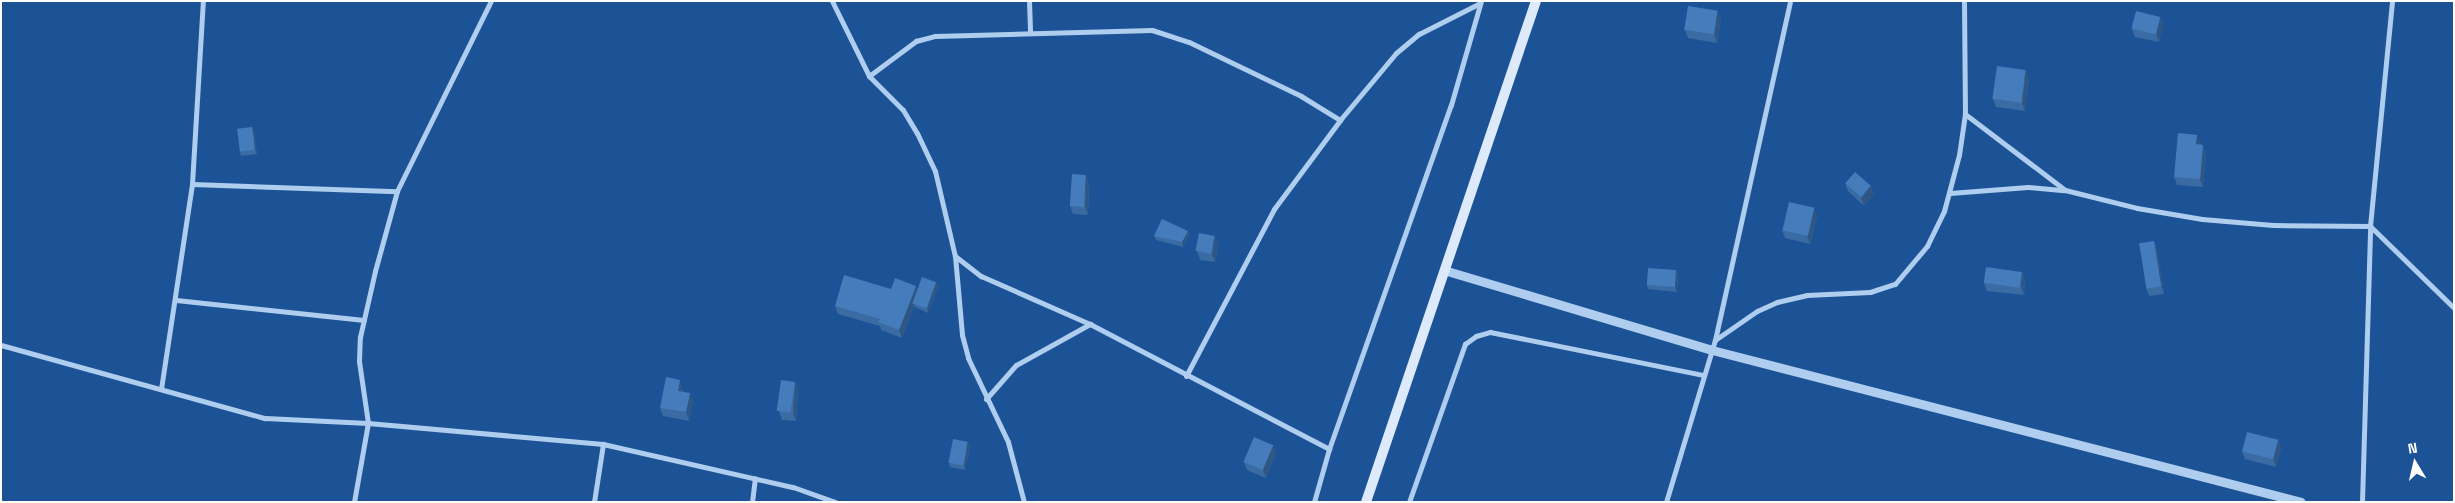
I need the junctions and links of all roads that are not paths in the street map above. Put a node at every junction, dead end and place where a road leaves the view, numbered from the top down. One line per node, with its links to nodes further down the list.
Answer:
1 (203, 1): 14 (street)
2 (491, 1): 15 (street)
3 (832, 1): 11 (street)
4 (1029, 1): 10 (street)
5 (1536, 1): 20 (main road)
6 (1790, 1): 25 (street)
7 (1964, 1): 12 (street)
8 (2392, 1): 18 (street)
9 (1480, 2): 13 (street); 34 (street)
10 (1030, 31): 11 (street); 13 (street)
11 (869, 76): 19 (street)
12 (1965, 114): 16 (street); 17 (street)
13 (1340, 120): 29 (street)
14 (192, 184): 15 (street); 21 (street)
15 (397, 190): 23 (street)
16 (2064, 190): 17 (street); 18 (street)
17 (1950, 193): 25 (street)
18 (2370, 226): 22 (street); 46 (street)
19 (956, 256): 24 (street); 31 (street)
20 (1447, 271): 27 (street); 42 (main road)
21 (176, 300): 23 (street); 30 (street)
22 (2454, 308)
23 (364, 320): 32 (street)
24 (1090, 324): 29 (street); 31 (street)
25 (1715, 340): 27 (street)
26 (1, 345): 30 (street)
27 (1712, 350): 28 (street); 45 (street)
28 (1704, 375): 43 (street); 44 (street)
29 (1186, 376): 34 (street)
30 (161, 389): 32 (street)
31 (986, 399): 40 (street)
32 (368, 423): 33 (street); 36 (street)
33 (603, 444): 35 (street); 37 (street)
34 (1329, 449): 41 (street)
35 (755, 478): 38 (street); 39 (street)
36 (354, 502)
37 (594, 502)
38 (752, 502)
39 (835, 502)
40 (1024, 502)
41 (1314, 502)
42 (1366, 502)
43 (1409, 502)
44 (1666, 502)
45 (2301, 502)
46 (2362, 502)

